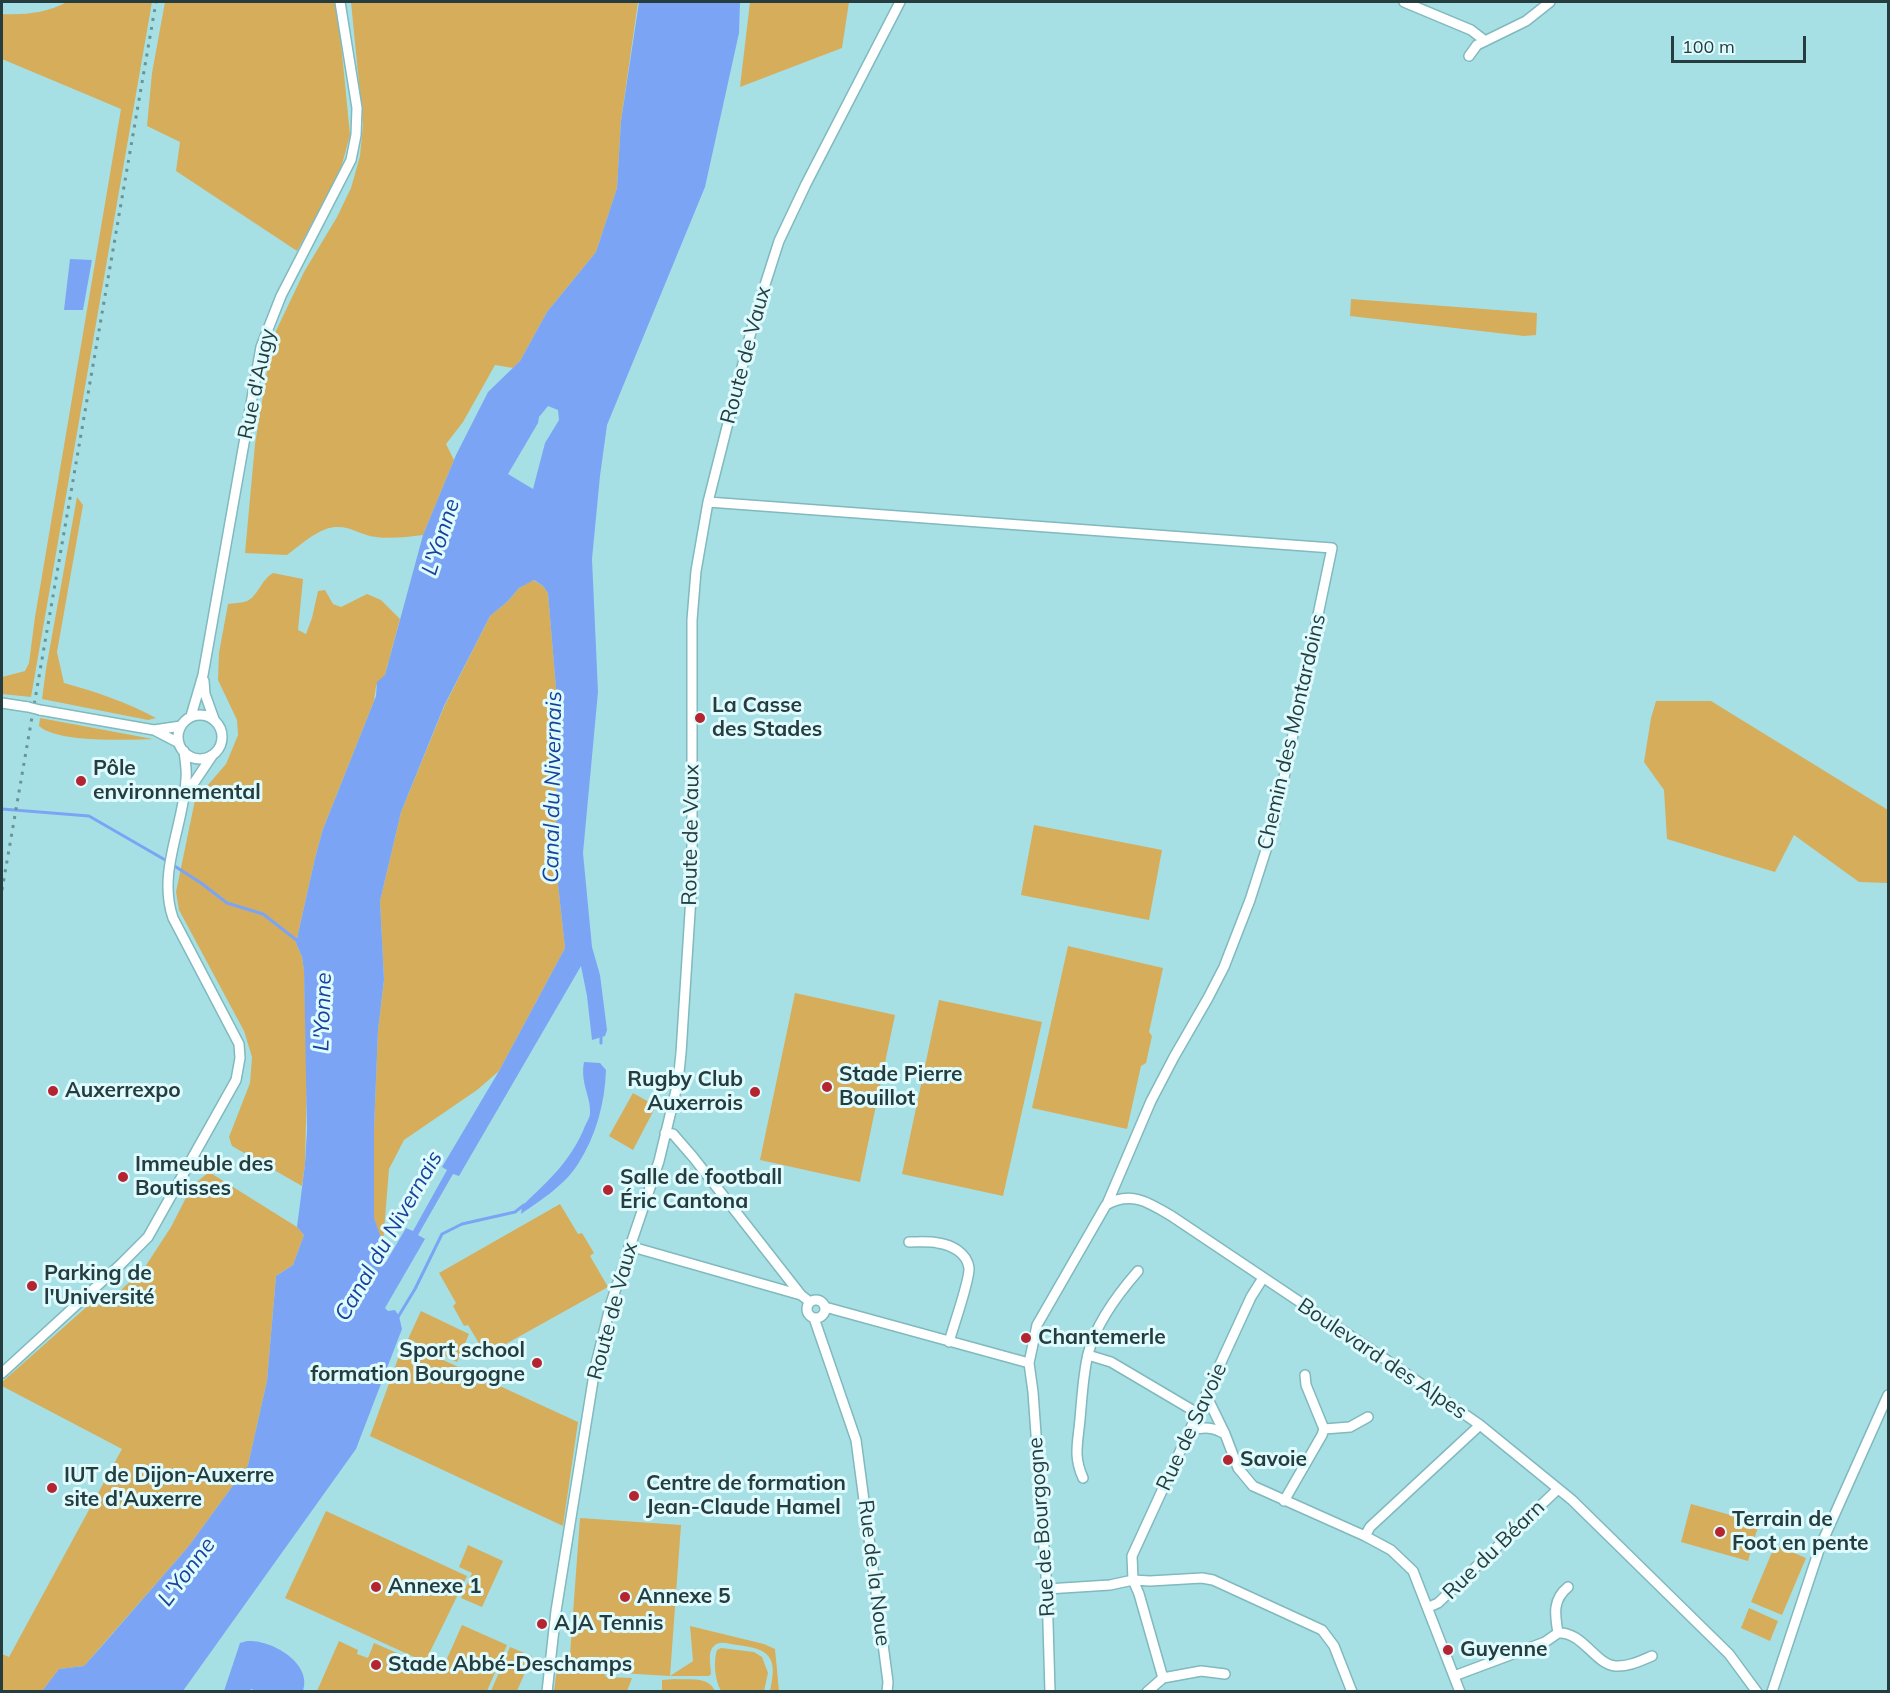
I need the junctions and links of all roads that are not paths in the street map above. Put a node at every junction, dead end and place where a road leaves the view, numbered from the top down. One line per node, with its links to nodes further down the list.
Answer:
1 (340, 2): 8 (street, Rue d'Augy)
2 (900, 2): 7 (street, Route de Vaux)
3 (1404, 2): 5 (street)
4 (1550, 2): 5 (street)
5 (1484, 40): 6 (street)
6 (1469, 56)
7 (708, 502): 17 (street, Route de Vaux); 18 (street, Chemin des Montardoins)
8 (203, 675): 10 (street, Rue d'Augy); 11 (street, Rue d'Augy)
9 (2, 703): 13 (street, bridge)
10 (191, 716): 11 (street); 12 (street)
11 (214, 719): 15 (street)
12 (181, 726): 13 (street); 14 (street)
13 (154, 730): 14 (street)
14 (181, 747): 15 (street); 16 (street)
15 (212, 756): 16 (street)
16 (184, 798): 30 (street)
17 (665, 1133): 20 (street, Route de Vaux); 23 (street)
18 (1106, 1205): 22 (street, Boulevard des Alpes); 29 (street)
19 (909, 1242): 27 (street)
20 (629, 1246): 23 (street); 53 (street, Route de Vaux)
21 (1138, 1271): 28 (street)
22 (1263, 1278): 32 (street, Rue de Savoie); 36 (street, Boulevard des Alpes)
23 (801, 1295): 24 (street)
24 (810, 1302): 25 (street); 26 (street)
25 (825, 1307): 26 (street); 27 (street)
26 (814, 1318): 54 (street, Rue de la Noue)
27 (949, 1342): 29 (street)
28 (1088, 1354): 34 (street); 40 (street)
29 (1029, 1363): 46 (street, Rue de Bourgogne)
30 (2, 1373)
31 (1305, 1375): 37 (street)
32 (1206, 1395): 34 (street, Rue de Savoie); 39 (street)
33 (1888, 1395): 60 (street)
34 (1199, 1414): 38 (street, Rue de Savoie)
35 (1368, 1416): 37 (street)
36 (1480, 1425): 41 (street, Boulevard des Alpes); 43 (street)
37 (1323, 1429): 42 (street)
38 (1191, 1430): 39 (street); 44 (street, Rue de Savoie)
39 (1225, 1434): 42 (street)
40 (1083, 1478)
41 (1558, 1489): 47 (street, Rue du Béarn); 59 (street, Boulevard des Alpes)
42 (1284, 1501): 43 (street)
43 (1365, 1536): 47 (street)
44 (1133, 1580): 46 (street); 52 (street); 57 (street)
45 (1568, 1587): 48 (street)
46 (1047, 1589): 55 (street, Rue de Bourgogne)
47 (1429, 1607): 51 (street)
48 (1558, 1633): 49 (street); 51 (street)
49 (1652, 1656)
50 (1225, 1674): 52 (street)
51 (1454, 1676): 58 (street)
52 (1163, 1678): 56 (street)
53 (547, 1692)
54 (887, 1692)
55 (1050, 1692)
56 (1147, 1692)
57 (1352, 1692)
58 (1460, 1692)
59 (1757, 1692)
60 (1772, 1692)

